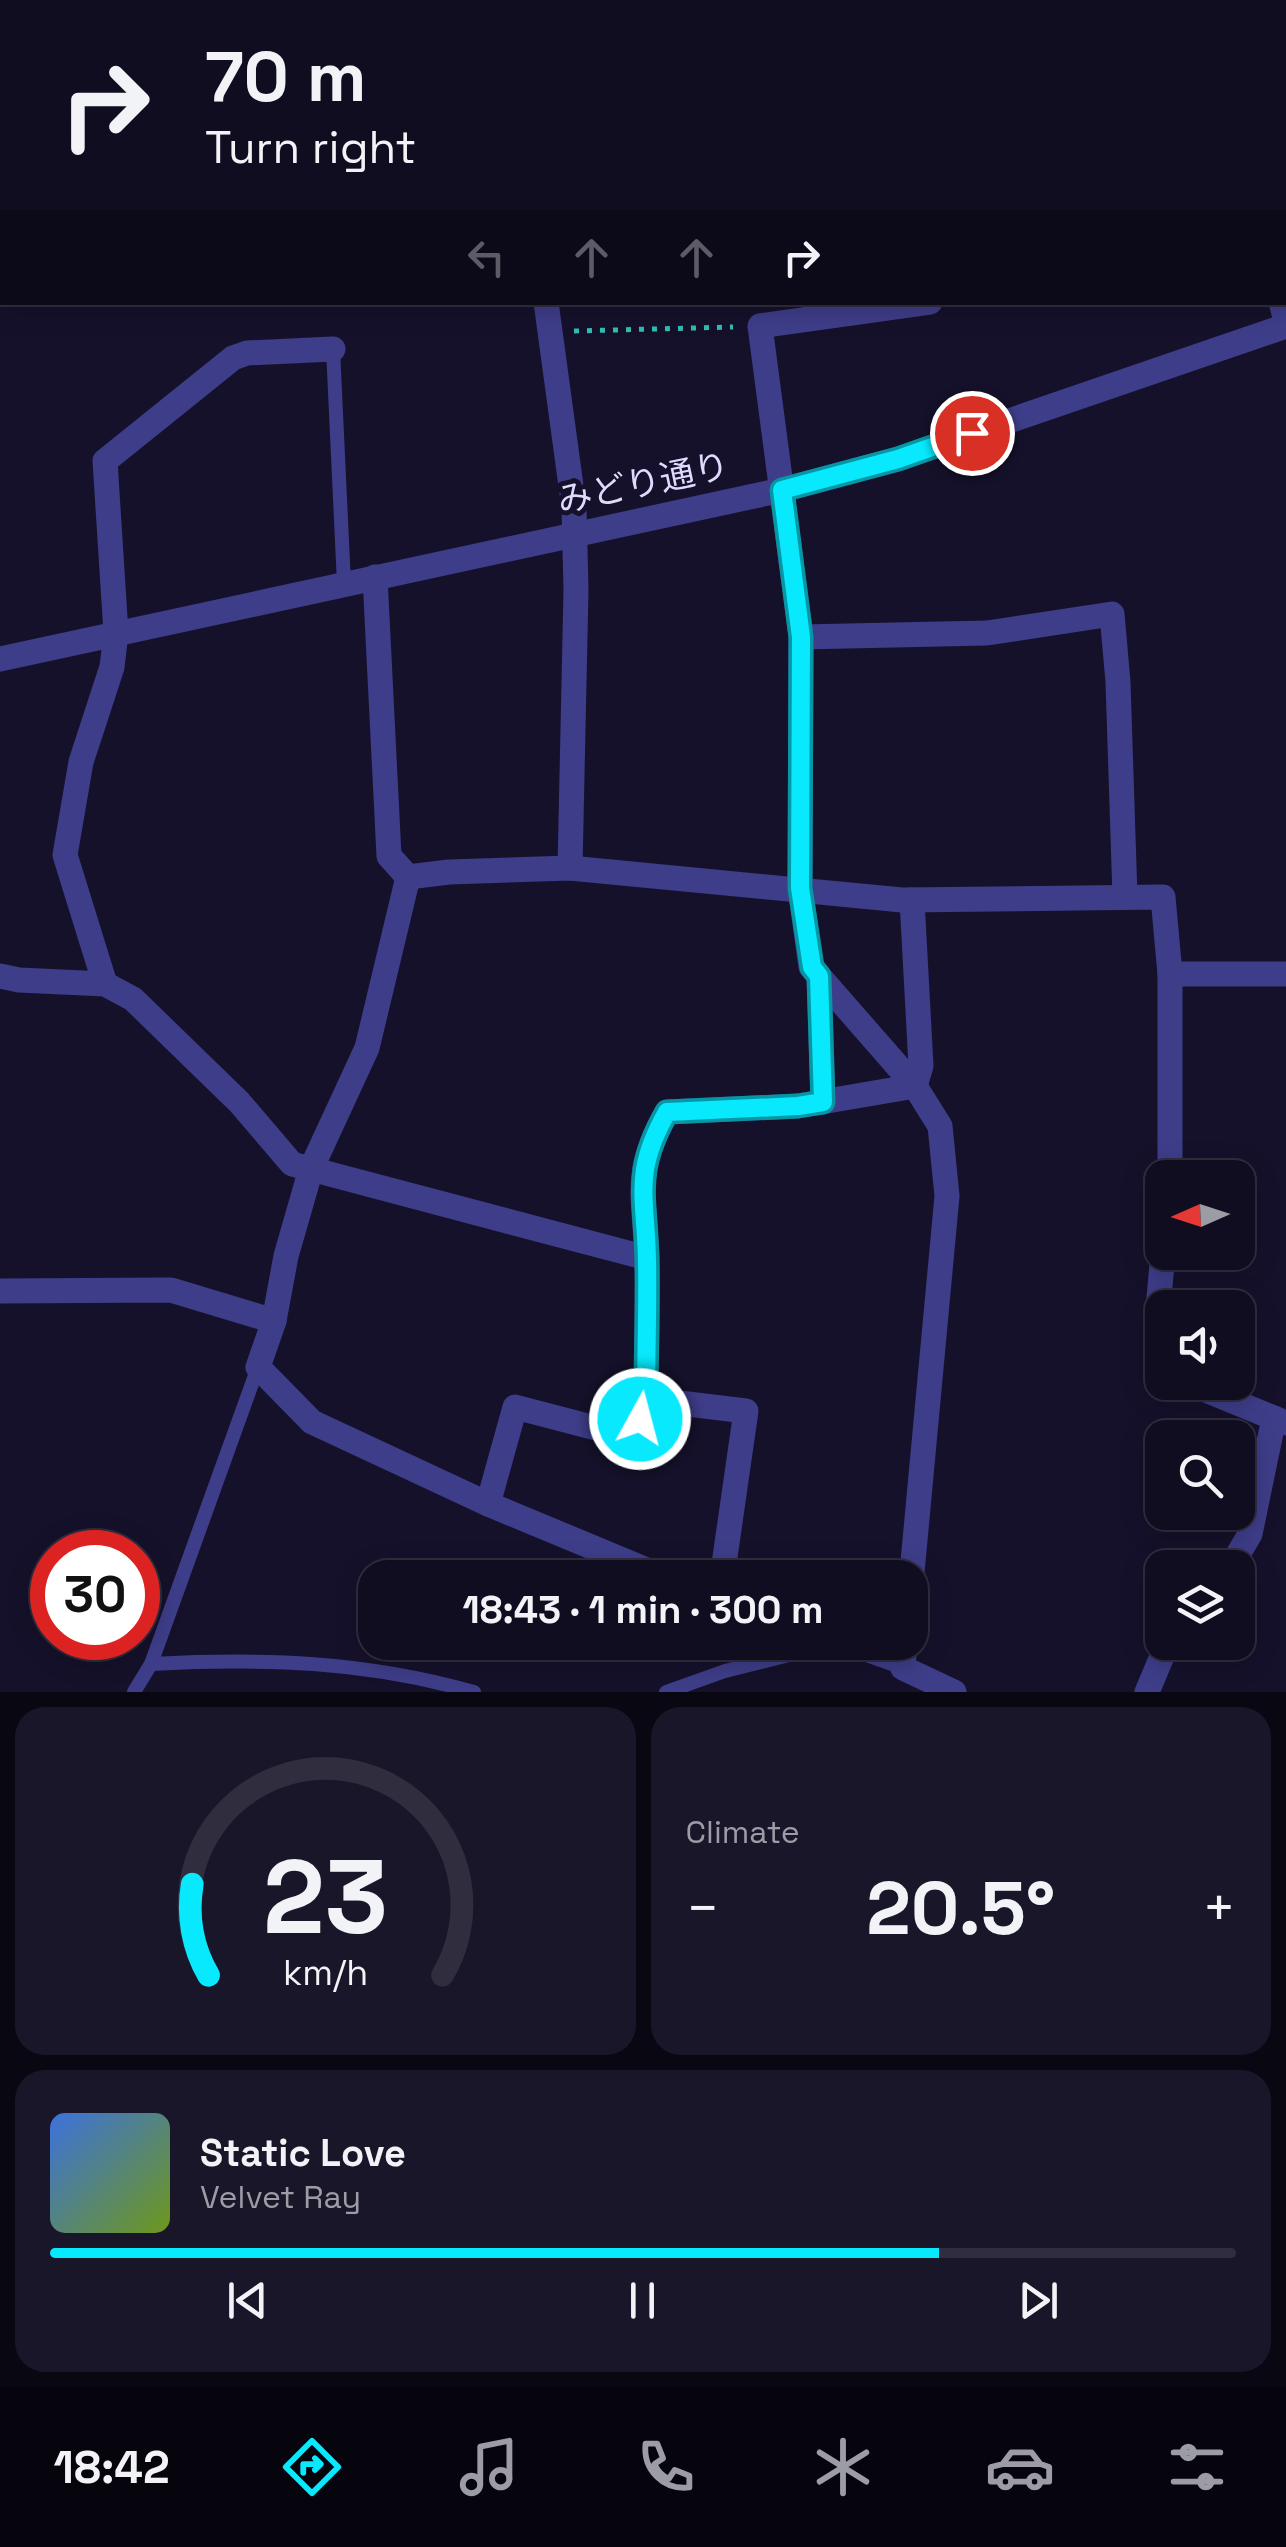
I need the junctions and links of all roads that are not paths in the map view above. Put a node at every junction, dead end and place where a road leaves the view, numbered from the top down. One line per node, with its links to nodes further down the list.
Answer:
1 (546, 305): 6 (street)
2 (909, 305): 5 (street)
3 (1286, 323): 5 (street, みどり通り)
4 (333, 349): 8 (lane); 9 (street)
5 (782, 490): 6 (street, みどり通り); 10 (street)
6 (574, 533): 7 (street, みどり通り); 12 (street)
7 (375, 577): 8 (street, みどり通り); 13 (street)
8 (344, 584): 9 (street, みどり通り)
9 (116, 633): 11 (street, みどり通り); 21 (street)
10 (801, 637): 14 (street); 15 (street)
11 (0, 659)
12 (570, 868): 13 (street); 14 (street)
13 (408, 877): 25 (street)
14 (800, 888): 16 (street); 20 (street)
15 (1125, 898): 16 (street); 17 (street)
16 (912, 900): 22 (street)
17 (1170, 974): 18 (street); 24 (street)
18 (1286, 974)
19 (0, 976): 21 (street)
20 (819, 976): 22 (street); 23 (street)
21 (105, 984): 25 (street)
22 (915, 1086): 23 (street); 37 (street)
23 (823, 1102): 26 (street)
24 (1170, 1160)
25 (311, 1169): 26 (street); 28 (street)
26 (647, 1258): 30 (street)
27 (0, 1291): 28 (street)
28 (274, 1320): 29 (street)
29 (258, 1367): 33 (street); 41 (lane)
30 (646, 1400): 33 (street); 36 (street)
31 (1231, 1400): 32 (street)
32 (1280, 1420): 34 (street)
33 (488, 1504): 35 (street)
34 (1241, 1550)
35 (623, 1560)
36 (725, 1560)
37 (913, 1560)
38 (766, 1660): 44 (lane)
39 (911, 1660): 45 (street)
40 (1161, 1660): 46 (street)
41 (150, 1664): 42 (lane); 43 (lane)
42 (134, 1692)
43 (474, 1692)
44 (666, 1692)
45 (954, 1692)
46 (1148, 1692)

